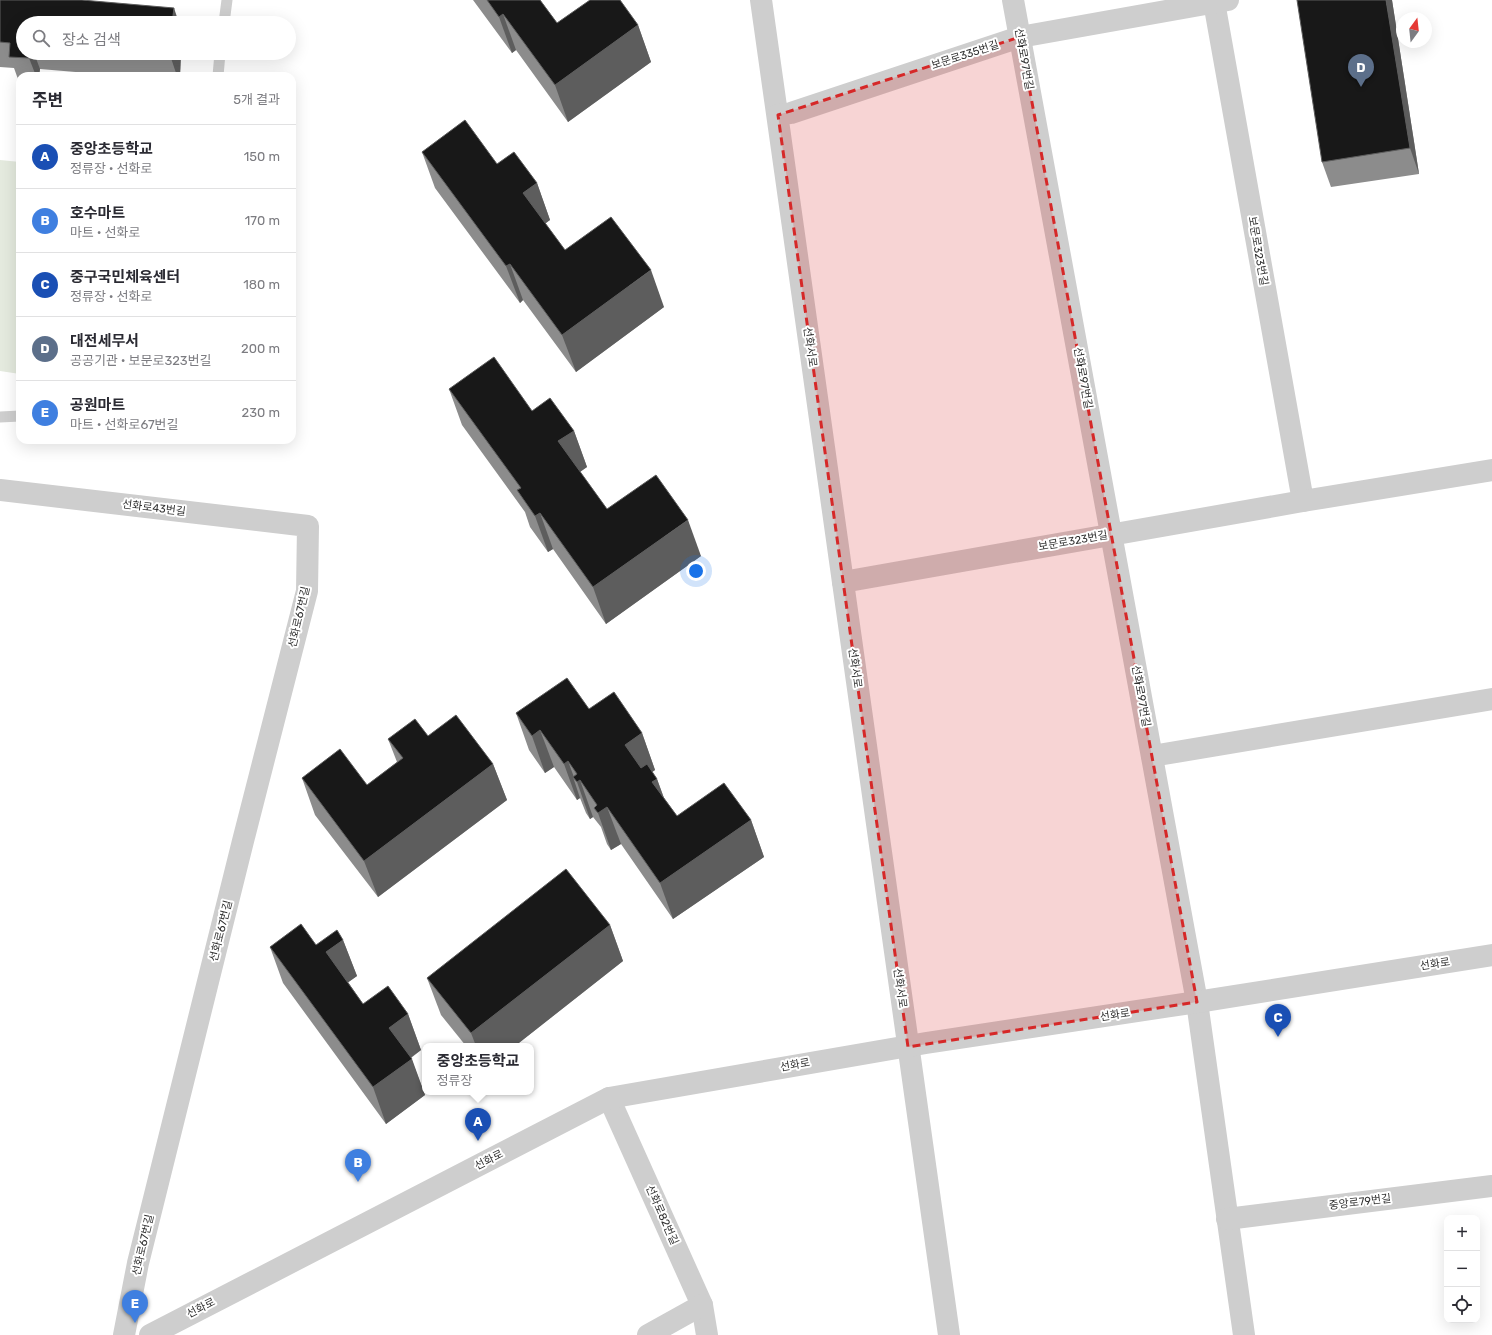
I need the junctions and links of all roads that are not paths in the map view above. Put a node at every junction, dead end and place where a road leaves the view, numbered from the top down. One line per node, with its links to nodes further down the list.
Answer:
1 (227, 0): 5 (lane)
2 (761, 0): 9 (street, 선화서로)
3 (1013, 0): 6 (street, 선화로97번길)
4 (1221, 1): 6 (street, 보문로335번길); 14 (street, 보문로323번길)
5 (225, 16)
6 (1020, 37): 9 (street, 보문로335번길); 16 (street, 선화로97번길)
7 (219, 60): 8 (lane)
8 (218, 72)
9 (778, 115): 17 (street, 선화서로)
10 (16, 416): 11 (lane)
11 (0, 417)
12 (1492, 470): 14 (street, 보문로323번길)
13 (0, 490): 15 (street, 선화로43번길)
14 (1303, 501): 16 (street, 보문로323번길)
15 (308, 526): 27 (street, 선화로67번길)
16 (1112, 534): 17 (street, 보문로323번길); 19 (street, 선화로97번길)
17 (843, 582): 22 (street, 선화서로)
18 (1492, 699): 19 (street)
19 (1152, 756): 21 (street, 선화로97번길)
20 (1492, 955): 21 (street, 선화로)
21 (1197, 1002): 22 (street, 선화로); 25 (street)
22 (908, 1047): 23 (street, 선화로); 31 (street, 선화서로)
23 (608, 1098): 26 (street, 선화로82번길); 28 (street, 선화로)
24 (1492, 1186): 25 (street, 중앙로79번길)
25 (1227, 1219): 32 (street)
26 (702, 1305): 29 (street); 30 (street, 선화로82번길)
27 (124, 1335)
28 (150, 1335)
29 (648, 1335)
30 (707, 1335)
31 (949, 1335)
32 (1244, 1335)

